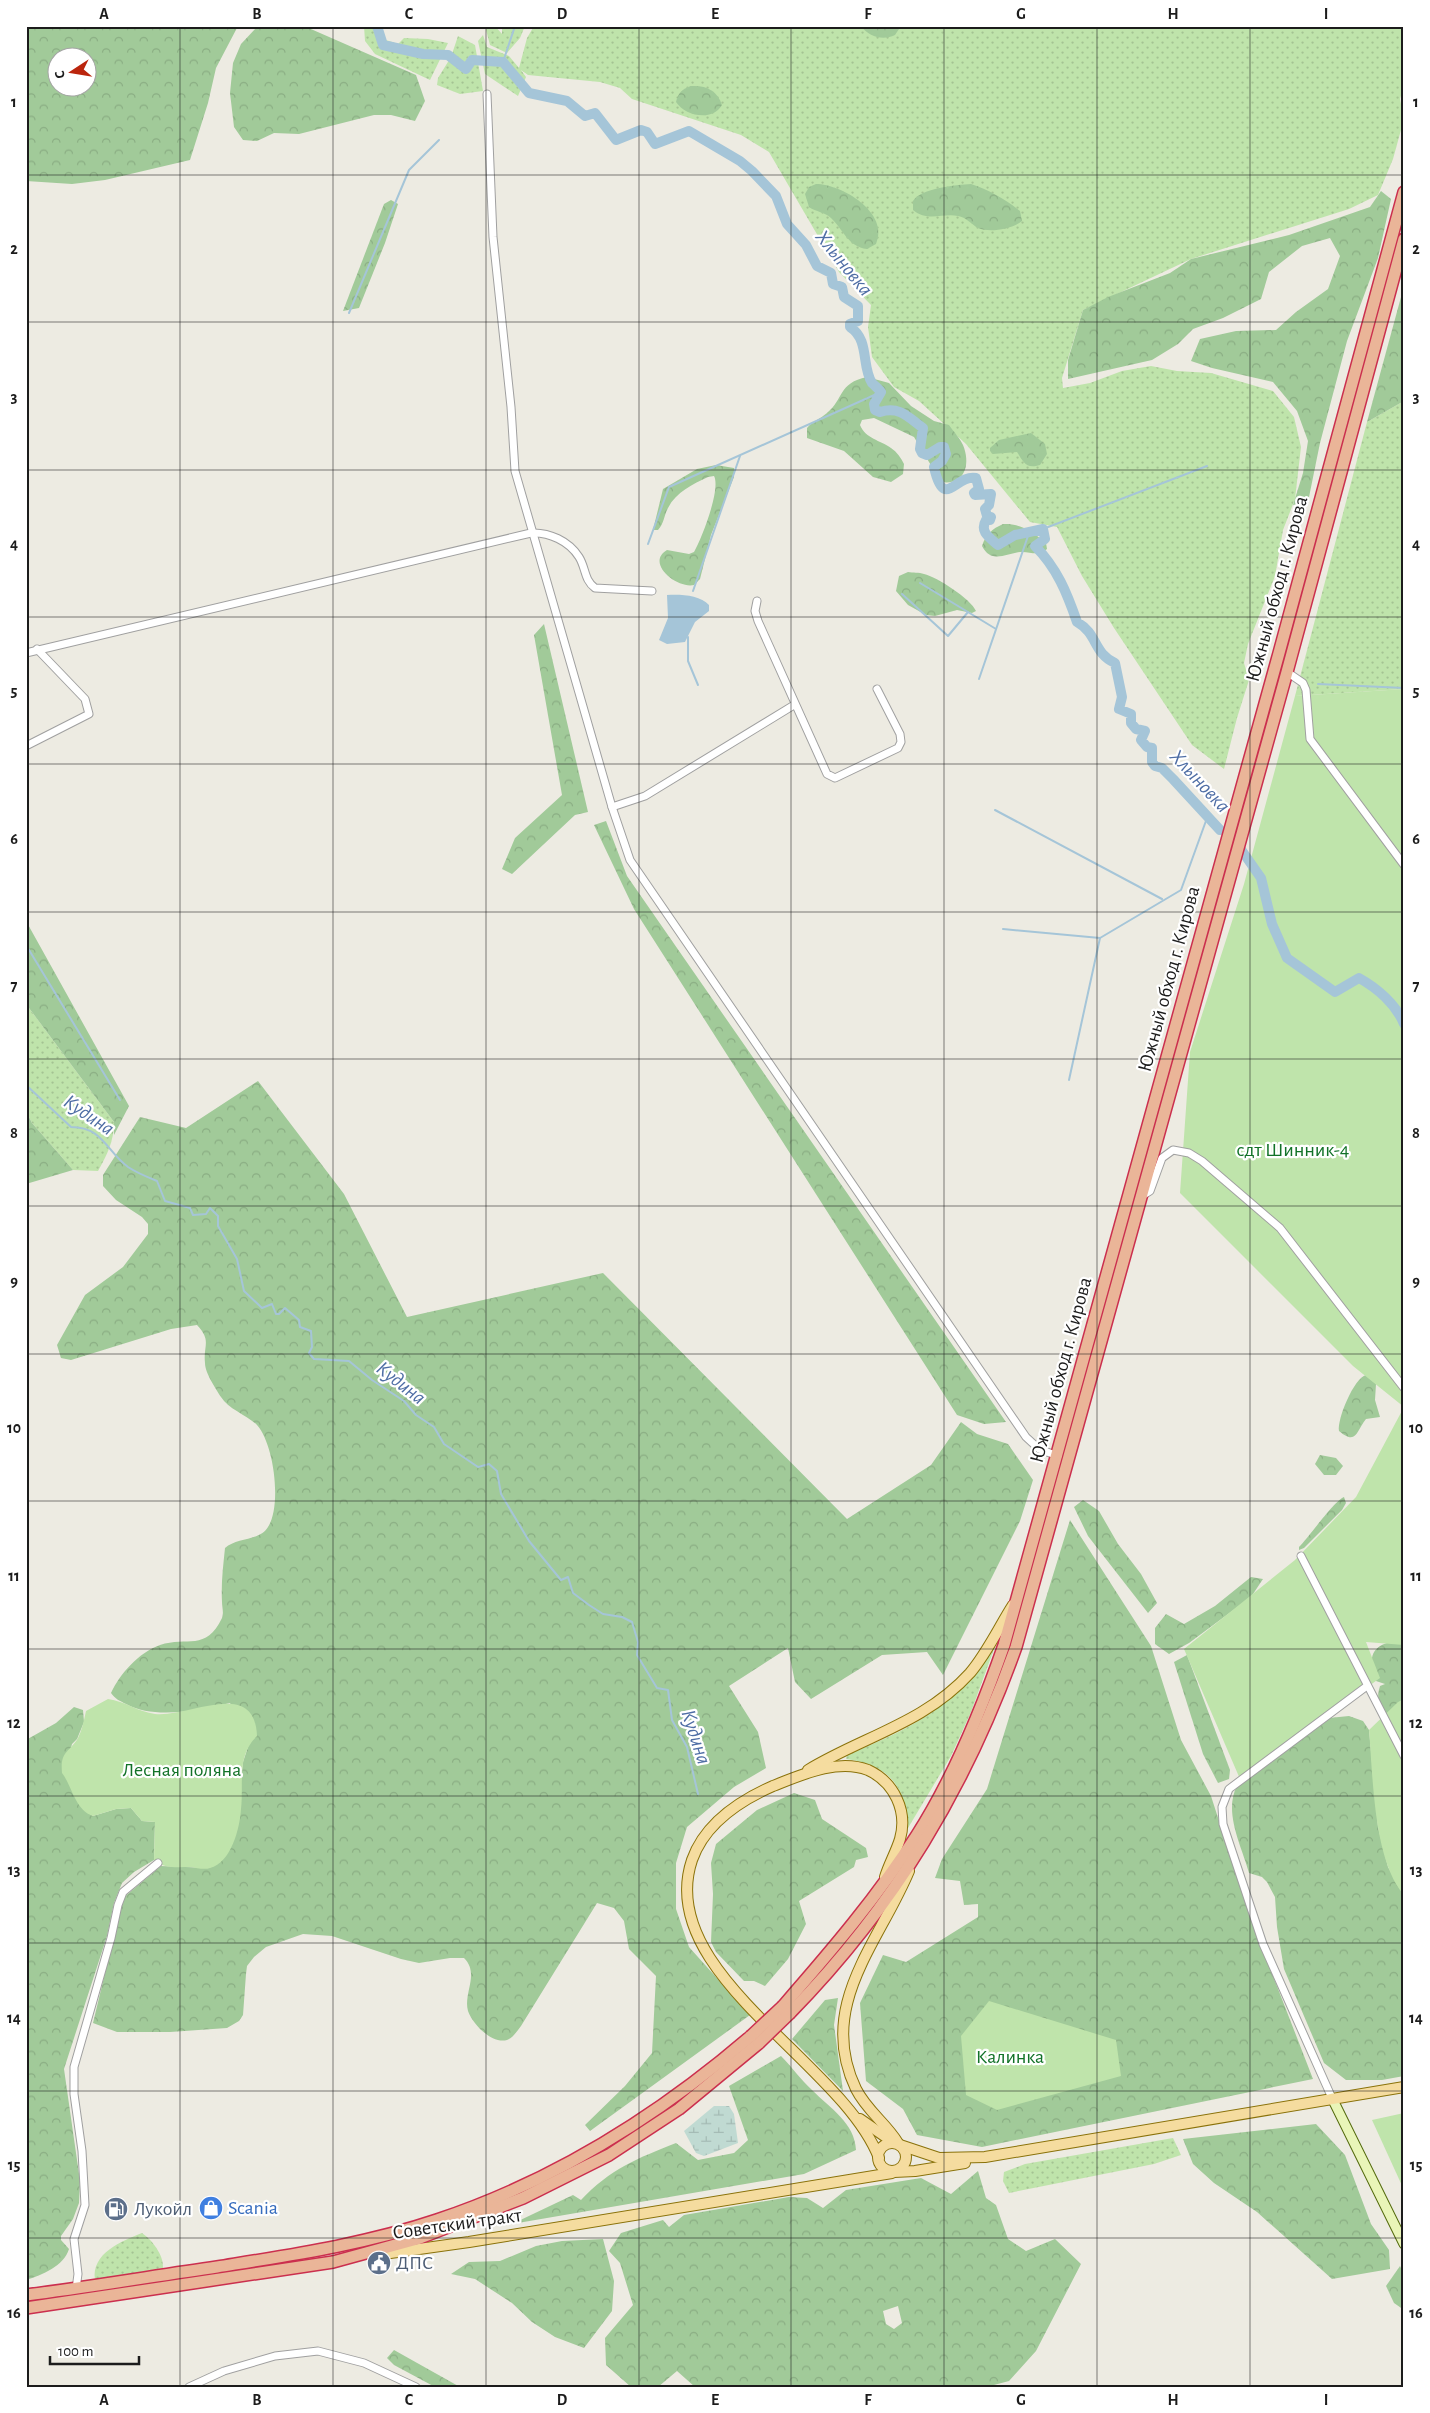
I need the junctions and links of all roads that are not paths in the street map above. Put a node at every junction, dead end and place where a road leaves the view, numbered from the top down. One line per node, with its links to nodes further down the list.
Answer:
1 (487, 94): 4 (street)
2 (1404, 192): 17 (highway, Южный обход г. Кирова)
3 (1404, 239): 9 (highway, Южный обход г. Кирова)
4 (531, 533): 5 (street); 7 (street); 13 (street)
5 (652, 590)
6 (757, 601): 11 (street)
7 (37, 649): 8 (street); 12 (street)
8 (26, 653)
9 (1287, 672): 14 (street); 15 (highway, Южный обход г. Кирова)
10 (877, 689): 11 (street)
11 (794, 706): 13 (street)
12 (26, 746)
13 (612, 807): 17 (street)
14 (1404, 865)
15 (1142, 1196): 16 (street); 24 (highway, Южный обход г. Кирова)
16 (1404, 1388)
17 (1058, 1456): 19 (highway, Южный обход г. Кирова)
18 (1301, 1556): 20 (street)
19 (1018, 1598): 22 (main road); 25 (highway, Южный обход г. Кирова)
20 (1367, 1686): 21 (street); 29 (street)
21 (1404, 1756)
22 (796, 1777): 25 (main road); 30 (main road)
23 (158, 1863): 37 (street)
24 (911, 1865): 26 (highway, Южный обход г. Кирова); 31 (main road)
25 (882, 1885): 26 (highway, Южный обход г. Кирова)
26 (787, 2009): 27 (highway, Южный обход г. Кирова, bridge)
27 (755, 2039): 36 (highway, Южный обход г. Кирова); 37 (highway, Южный обход г. Кирова)
28 (1404, 2087): 29 (main road)
29 (1332, 2098): 32 (main road); 35 (main road)
30 (851, 2112): 31 (main road); 33 (main road)
31 (898, 2144): 32 (main road); 33 (main road); 34 (main road)
32 (985, 2157): 34 (main road, Советский тракт)
33 (879, 2158): 34 (main road)
34 (893, 2172): 36 (main road, Советский тракт)
35 (1404, 2244)
36 (333, 2262): 39 (highway, Советский тракт)
37 (76, 2289): 38 (highway)
38 (26, 2295)
39 (26, 2308)
40 (189, 2387): 41 (street)
41 (416, 2387)

